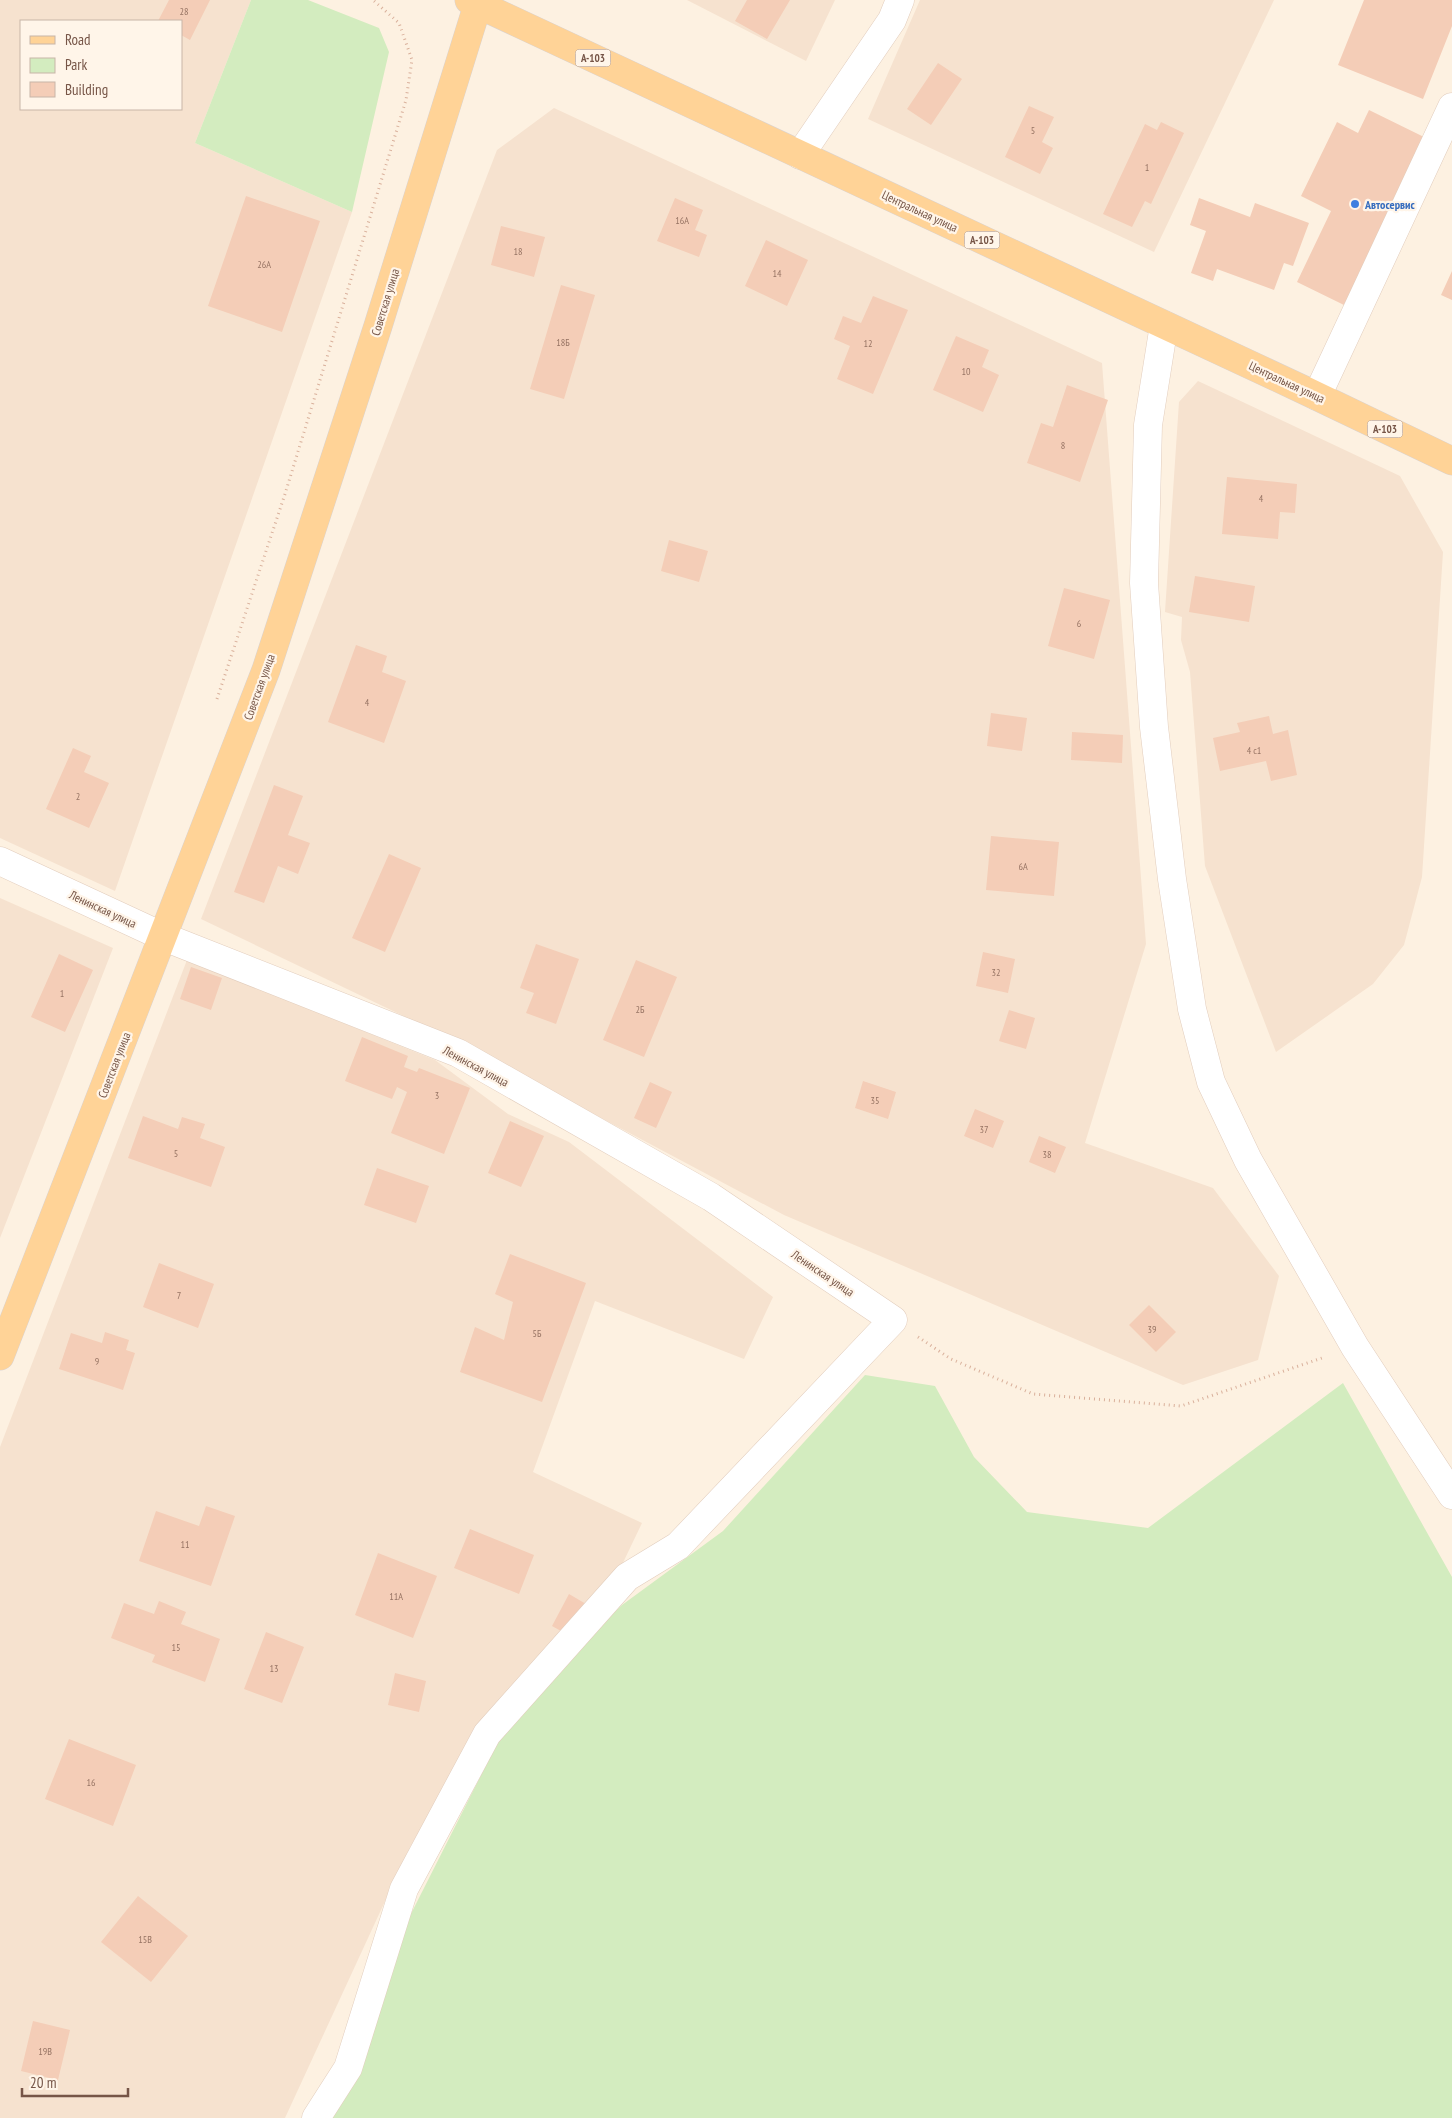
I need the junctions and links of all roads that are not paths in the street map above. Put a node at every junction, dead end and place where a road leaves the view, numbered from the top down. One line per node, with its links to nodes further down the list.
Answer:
1 (900, 0): 4 (street)
2 (473, 2): 4 (main road, Центральная улица / А-103); 9 (main road, Советская улица)
3 (1452, 107): 6 (street)
4 (800, 155): 5 (main road, Центральная улица / А-103)
5 (1164, 325): 6 (main road, Центральная улица / А-103); 11 (street)
6 (1317, 396): 7 (main road, Центральная улица / А-103)
7 (1452, 461)
8 (0, 861): 9 (street, Ленинская улица)
9 (164, 937): 10 (main road, Советская улица); 12 (street, Ленинская улица)
10 (0, 1356)
11 (1452, 1495)
12 (316, 2118)

